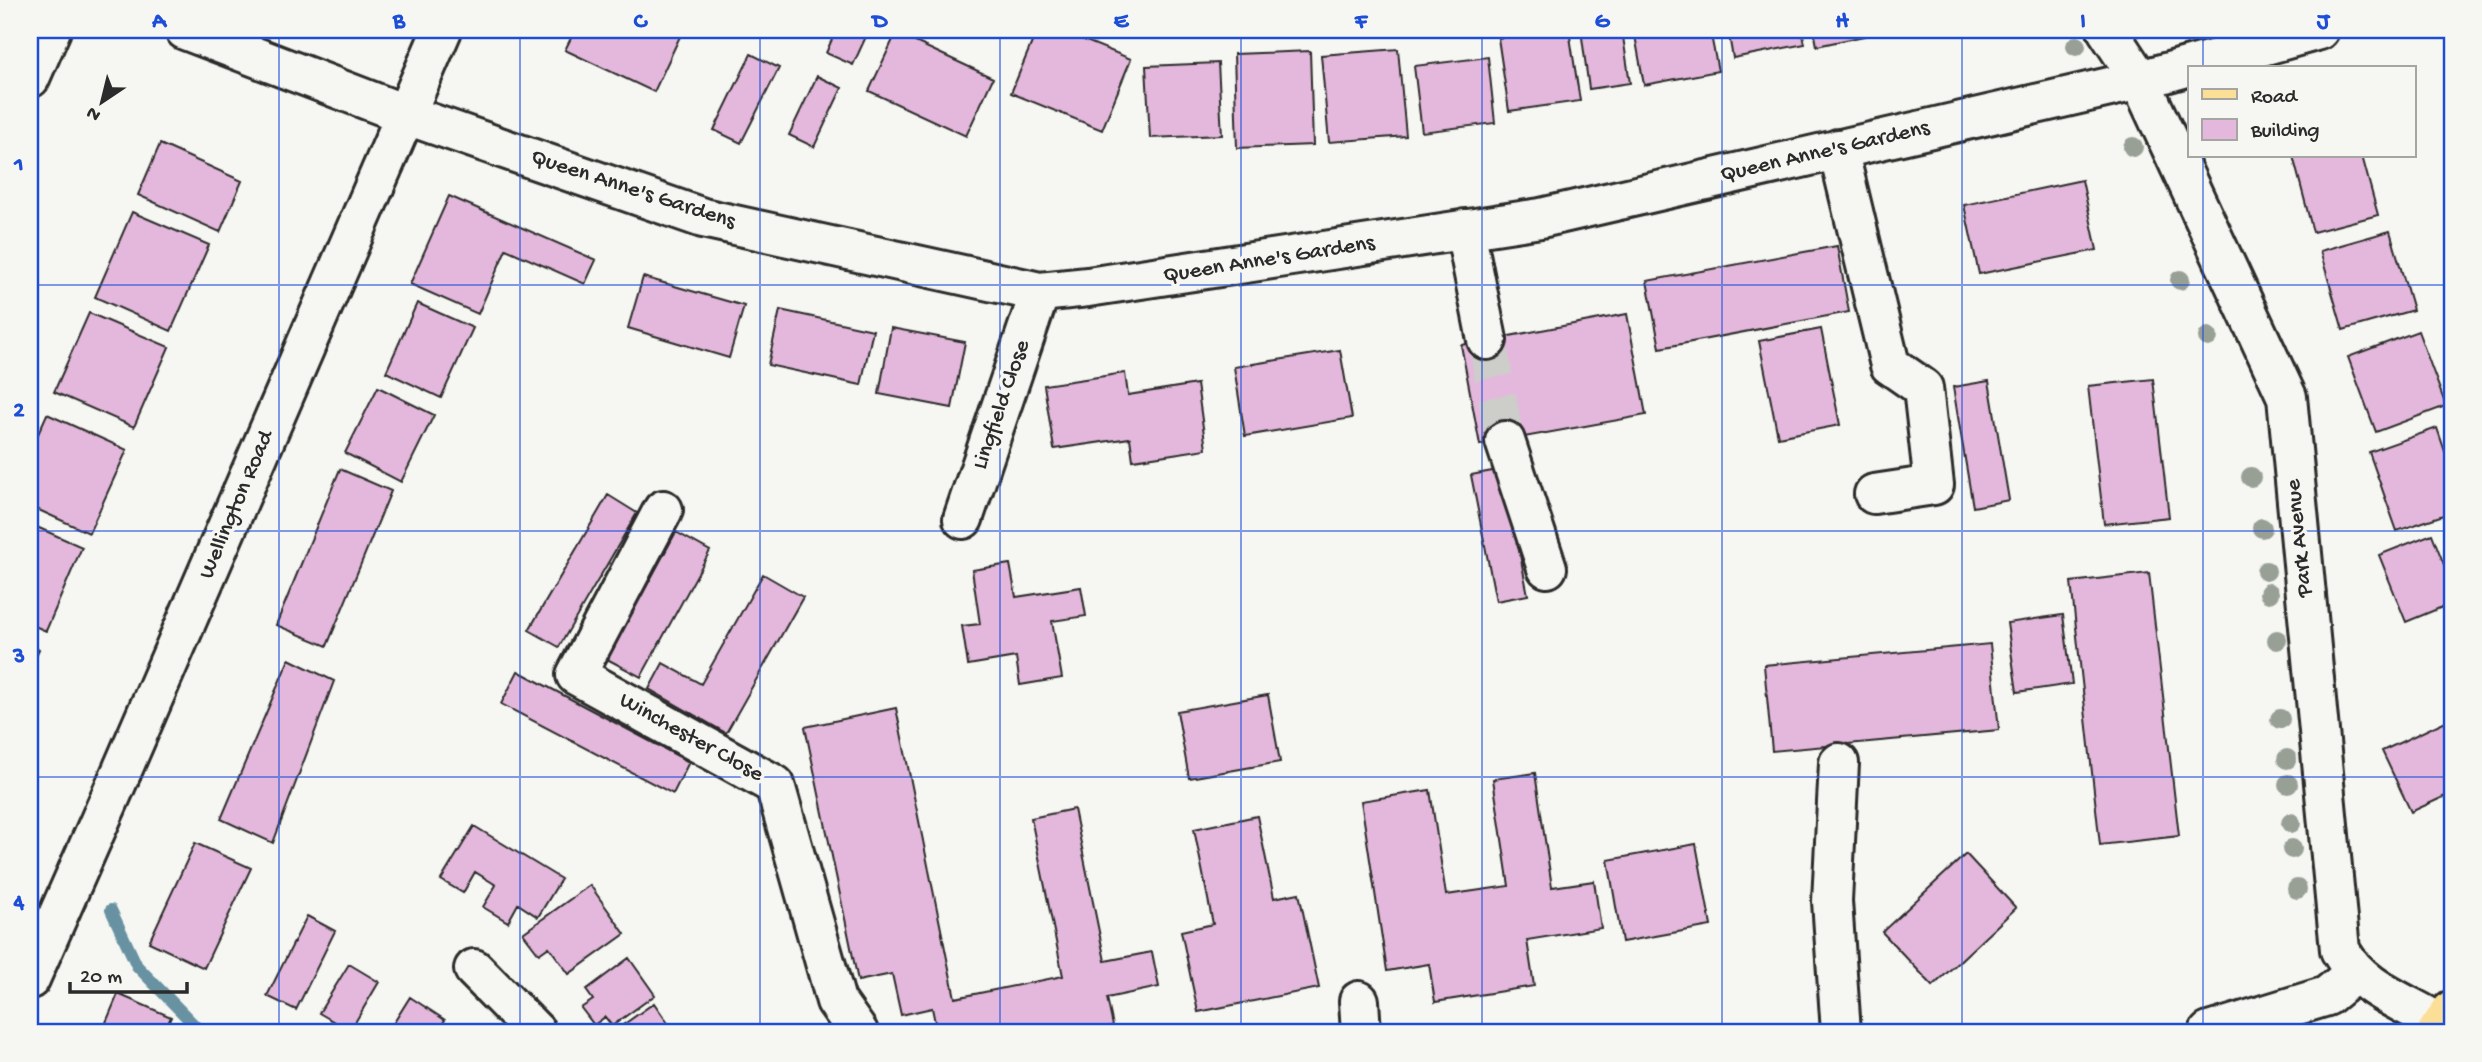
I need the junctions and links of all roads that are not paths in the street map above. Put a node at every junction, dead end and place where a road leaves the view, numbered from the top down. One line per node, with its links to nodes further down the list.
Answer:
1 (51, 30): 8 (street)
2 (185, 30): 10 (street, Queen Anne's Gardens)
3 (442, 30): 10 (street, Wellington Road)
4 (2107, 30): 9 (street, Park Avenue)
5 (2319, 30): 6 (street, Queen Anne's Gardens)
6 (2190, 66)
7 (2188, 67): 9 (street, Queen Anne's Gardens)
8 (30, 78)
9 (2140, 80): 11 (street, Queen Anne's Gardens); 22 (street, Park Avenue)
10 (407, 115): 13 (street, Queen Anne's Gardens); 23 (street, Wellington Road)
11 (1838, 149): 12 (street, Queen Anne's Gardens); 16 (street)
12 (1465, 229): 13 (street, Queen Anne's Gardens); 14 (street)
13 (1040, 292): 18 (street, Lingfield Close)
14 (1487, 340)
15 (1505, 441): 19 (street)
16 (1874, 494)
17 (663, 510): 26 (street, Winchester Close)
18 (963, 519)
19 (1547, 568)
20 (1839, 763): 27 (street)
21 (474, 969): 25 (street)
22 (2355, 973): 24 (street, Park Avenue); 28 (street)
23 (30, 979)
24 (2444, 1022)
25 (536, 1032)
26 (858, 1032)
27 (1841, 1032)
28 (2209, 1032)

